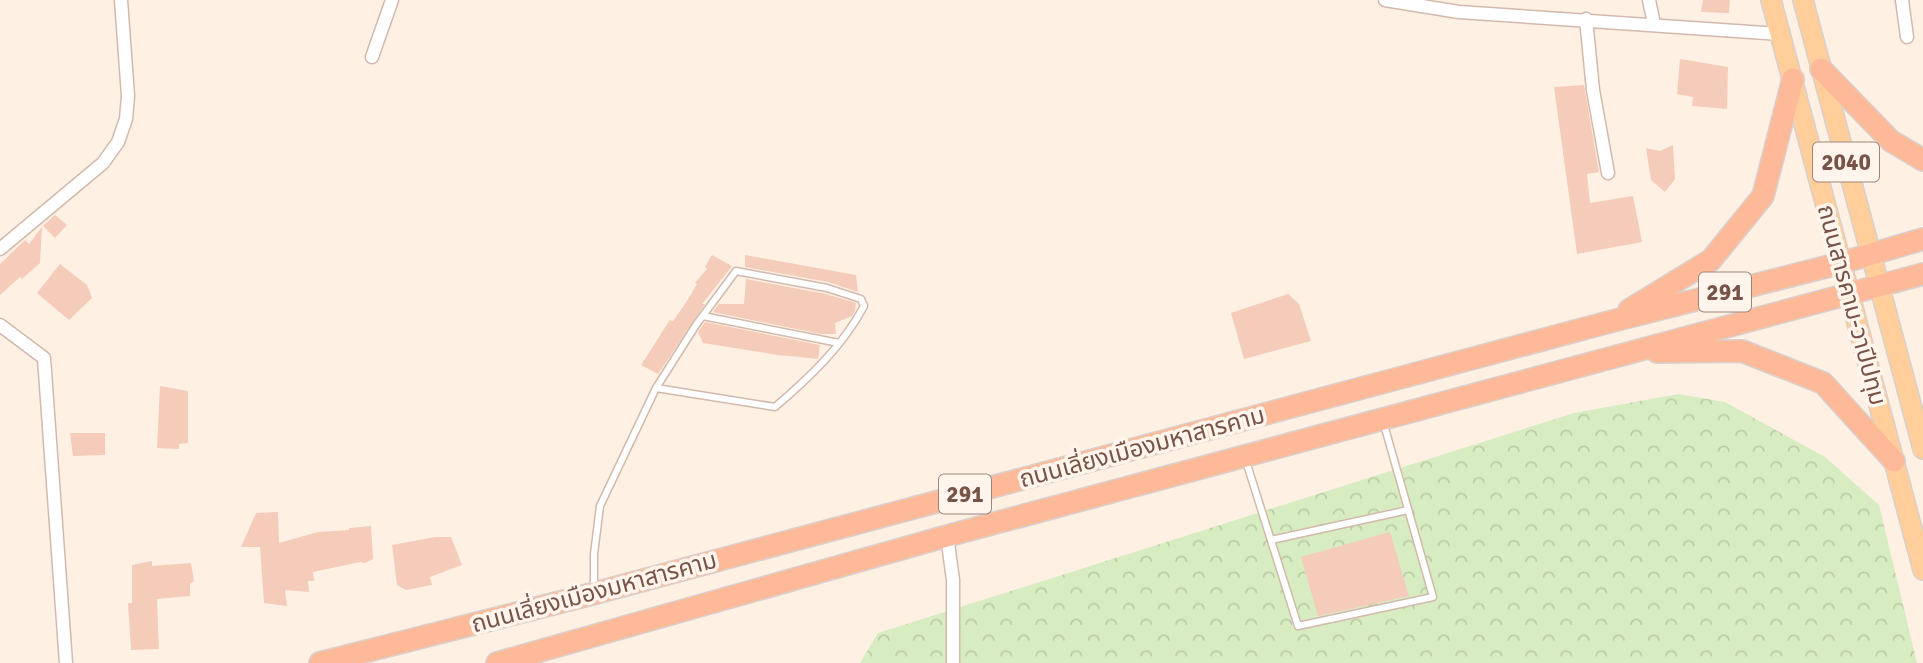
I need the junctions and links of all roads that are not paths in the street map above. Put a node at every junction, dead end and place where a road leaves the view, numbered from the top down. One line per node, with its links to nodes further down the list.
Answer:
1 (121, 0): 18 (street)
2 (391, 0): 12 (street)
3 (1385, 0): 8 (street)
4 (1649, 0): 9 (street)
5 (1771, 0): 10 (main road, ถนนสารคาม-วาปีปทุม / 2040)
6 (1803, 0): 13 (main road, ถนนสารคาม-วาปีปทุม / 2040)
7 (1902, 0): 11 (street)
8 (1586, 19): 9 (street); 16 (street)
9 (1654, 24): 10 (street)
10 (1780, 34): 14 (main road, ถนนสารคาม-วาปีปทุม / 2040)
11 (1907, 37)
12 (372, 57)
13 (1821, 69): 15 (highway); 19 (main road, ถนนสารคาม-วาปีปทุม / 2040)
14 (1793, 79): 20 (main road, ถนนสารคาม-วาปีปทุม / 2040); 25 (highway)
15 (1923, 160)
16 (1608, 173)
17 (1923, 239): 19 (highway, ถนนเลี่ยงเมืองมหาสารคาม / 291)
18 (0, 248)
19 (1871, 255): 20 (highway, ถนนเลี่ยงเมืองมหาสารคาม / 291); 22 (main road, ถนนสารคาม-วาปีปทุม / 2040)
20 (1841, 263): 23 (main road, ถนนสารคาม-วาปีปทุม / 2040); 25 (highway, ถนนเลี่ยงเมืองมหาสารคาม / 291)
21 (1923, 274): 22 (highway, ถนนเลี่ยงเมืองมหาสารคาม / 291)
22 (1879, 285): 23 (highway, ถนนเลี่ยงเมืองมหาสารคาม / 291); 31 (main road, ถนนสารคาม-วาปีปทุม / 2040)
23 (1849, 293): 28 (highway, ถนนเลี่ยงเมืองมหาสารคาม / 291); 33 (main road, ถนนสารคาม-วาปีปทุม / 2040)
24 (703, 316): 27 (lane); 27 (lane); 29 (lane)
25 (1609, 322): 38 (highway, ถนนเลี่ยงเมืองมหาสารคาม / 291)
26 (0, 325): 39 (street)
27 (839, 343): 29 (lane)
28 (1624, 352): 30 (highway, ถนนเลี่ยงเมืองมหาสารคาม / 291); 33 (highway)
29 (656, 388): 38 (lane)
30 (1383, 419): 32 (highway, ถนนเลี่ยงเมืองมหาสารคาม / 291); 34 (lane)
31 (1923, 449)
32 (1244, 456): 35 (highway, ถนนเลี่ยงเมืองมหาสารคาม / 291); 36 (lane)
33 (1894, 461): 37 (main road, ถนนสารคาม-วาปีปทุม / 2040)
34 (1408, 510): 36 (lane); 36 (lane)
35 (947, 536): 41 (highway, ถนนเลี่ยงเมืองมหาสารคาม / 291); 42 (street)
36 (1271, 540)
37 (1923, 570)
38 (594, 593): 40 (highway, ถนนเลี่ยงเมืองมหาสารคาม / 291)
39 (66, 663)
40 (320, 663)
41 (500, 663)
42 (953, 663)

